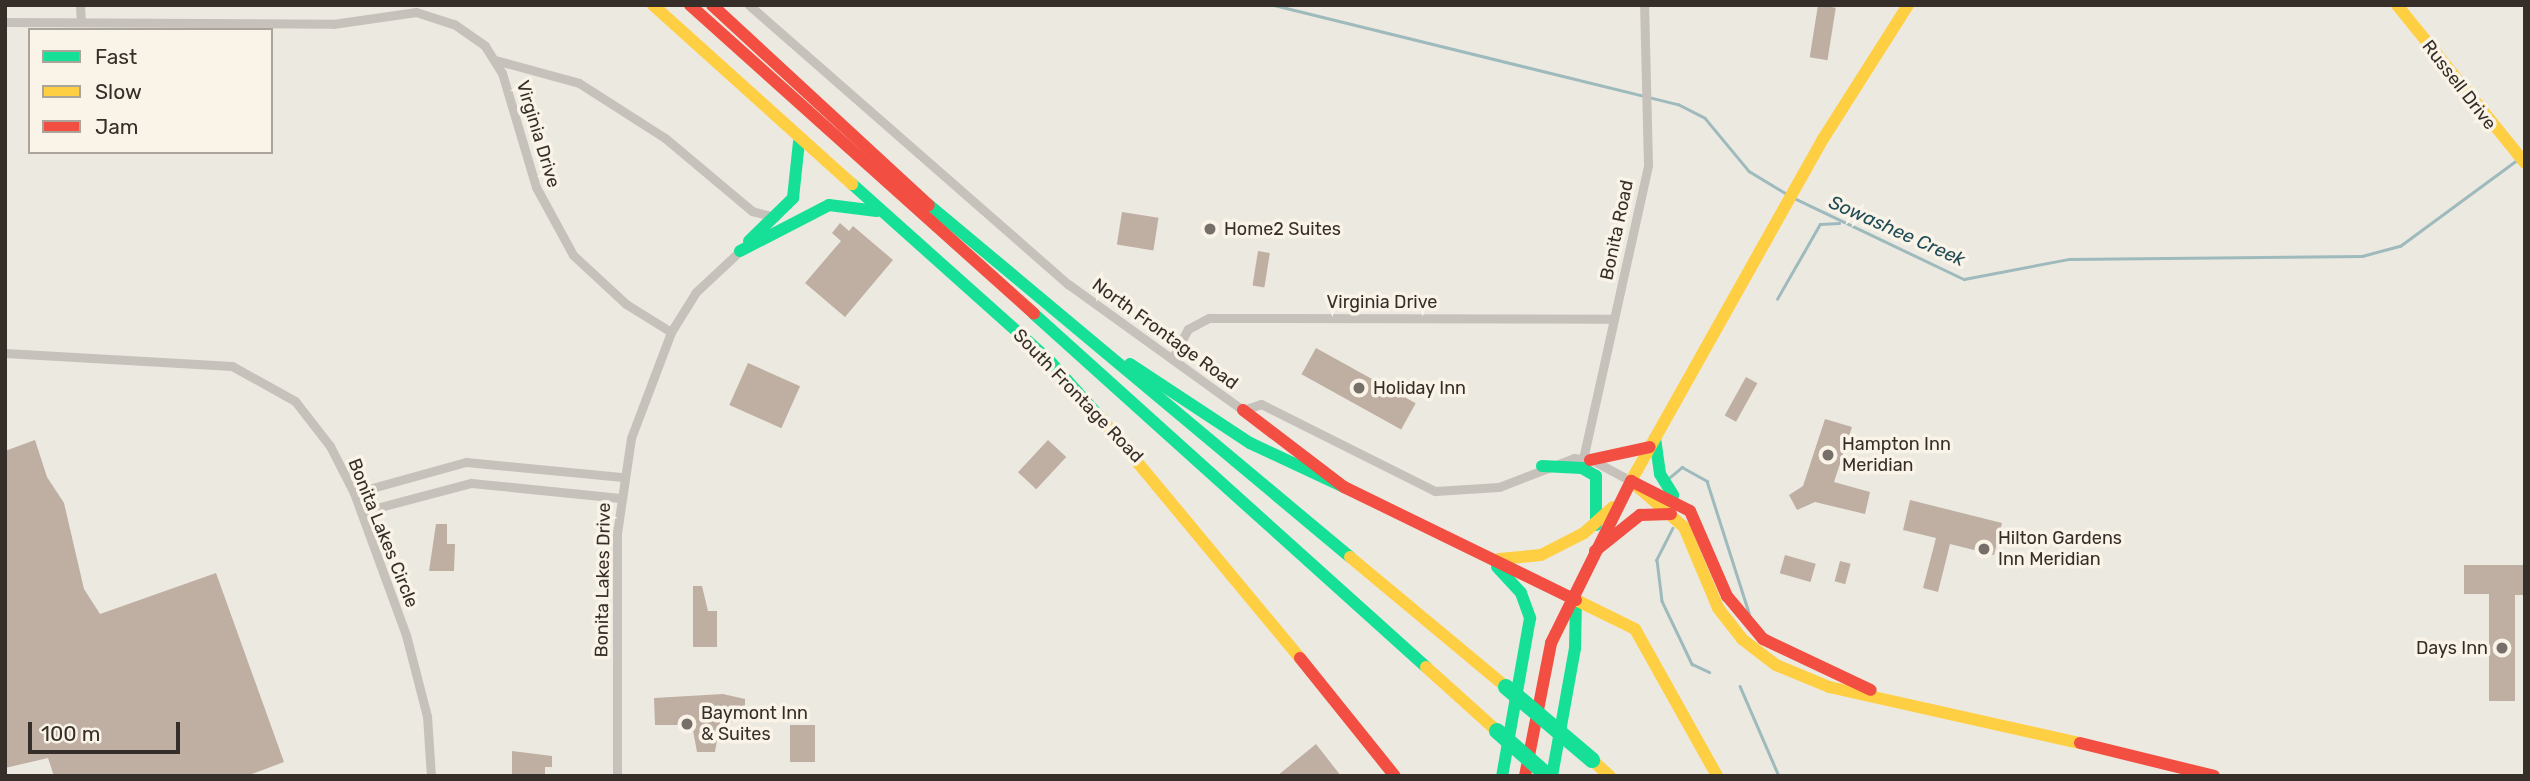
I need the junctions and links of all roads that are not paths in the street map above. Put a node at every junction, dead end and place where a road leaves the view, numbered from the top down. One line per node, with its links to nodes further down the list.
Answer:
1 (80, 5): 10 (street)
2 (653, 5): 12 (main road, South Frontage Road)
3 (690, 5): 43 (main road, bridge)
4 (712, 5): 19 (main road)
5 (749, 5): 21 (street, North Frontage Road)
6 (1644, 5): 17 (street, Bonita Road)
7 (1908, 5): 23 (main road)
8 (2397, 5): 13 (main road, Russell Drive)
9 (5, 22): 10 (street, Virginia Drive)
10 (81, 22): 11 (street, Virginia Drive)
11 (495, 60): 15 (street); 18 (street, Virginia Drive)
12 (799, 142): 14 (main road, South Frontage Road); 15 (main road)
13 (2525, 163)
14 (877, 211): 16 (main road); 40 (main road, South Frontage Road)
15 (775, 217): 16 (main road)
16 (740, 251): 18 (street, Bonita Lakes Drive)
17 (1614, 318): 21 (street, Virginia Drive); 24 (street, Bonita Road)
18 (671, 332): 26 (street, Bonita Lakes Drive)
19 (1082, 337): 28 (main road); 44 (main road, bridge)
20 (5, 353): 29 (street, Bonita Lakes Circle)
21 (1172, 359): 22 (street, North Frontage Road)
22 (1244, 410): 25 (street, North Frontage Road); 28 (main road)
23 (1653, 443): 24 (main road); 27 (main road); 32 (main road)
24 (1586, 459): 25 (street, North Frontage Road); 27 (street)
25 (1542, 466): 34 (main road)
26 (623, 477): 29 (street); 30 (street, Bonita Lakes Drive)
27 (1631, 481): 31 (main road); 32 (main road)
28 (1344, 487): 35 (main road)
29 (354, 493): 33 (street, Bonita Lakes Circle)
30 (620, 498): 33 (street); 39 (street, Bonita Lakes Drive)
31 (1620, 501): 34 (main road); 36 (main road)
32 (1675, 507): 36 (main road); 46 (main road)
33 (361, 512): 38 (street, Bonita Lakes Circle)
34 (1596, 523): 35 (main road); 36 (main road)
35 (1487, 558): 37 (main road); 41 (main road)
36 (1592, 558): 37 (main road)
37 (1576, 600): 42 (main road); 43 (main road); 45 (main road)
38 (431, 776)
39 (617, 776)
40 (1395, 776)
41 (1502, 776)
42 (1525, 776)
43 (1550, 776)
44 (1609, 776)
45 (1717, 776)
46 (2214, 776)

